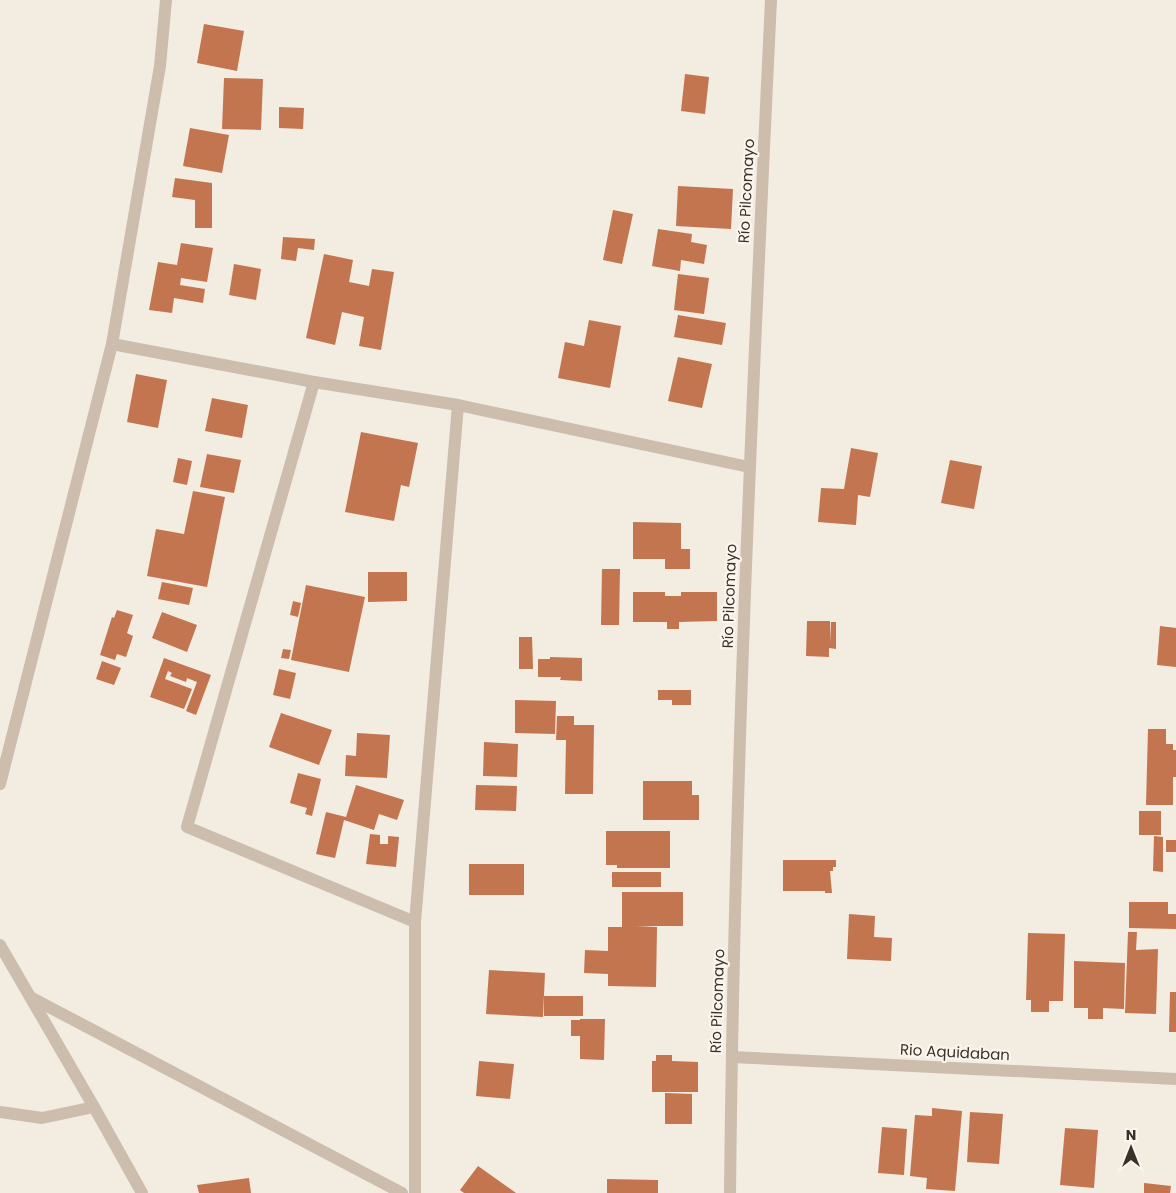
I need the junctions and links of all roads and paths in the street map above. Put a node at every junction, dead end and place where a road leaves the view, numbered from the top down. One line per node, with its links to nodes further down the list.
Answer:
1 (166, 0): 3 (street)
2 (771, 0): 6 (street, Río Pilcomayo)
3 (112, 344): 4 (street); 7 (street)
4 (314, 382): 5 (street); 8 (street)
5 (458, 405): 6 (street); 8 (street)
6 (749, 467): 11 (street, Río Pilcomayo)
7 (0, 784)
8 (415, 922): 17 (street)
9 (0, 945): 10 (street)
10 (32, 998): 13 (street); 16 (street)
11 (732, 1057): 12 (street, Rio Aquidaban); 18 (street, Río Pilcomayo)
12 (1176, 1079)
13 (94, 1107): 14 (street); 15 (street)
14 (0, 1112)
15 (142, 1193)
16 (402, 1193)
17 (415, 1193)
18 (730, 1193)

